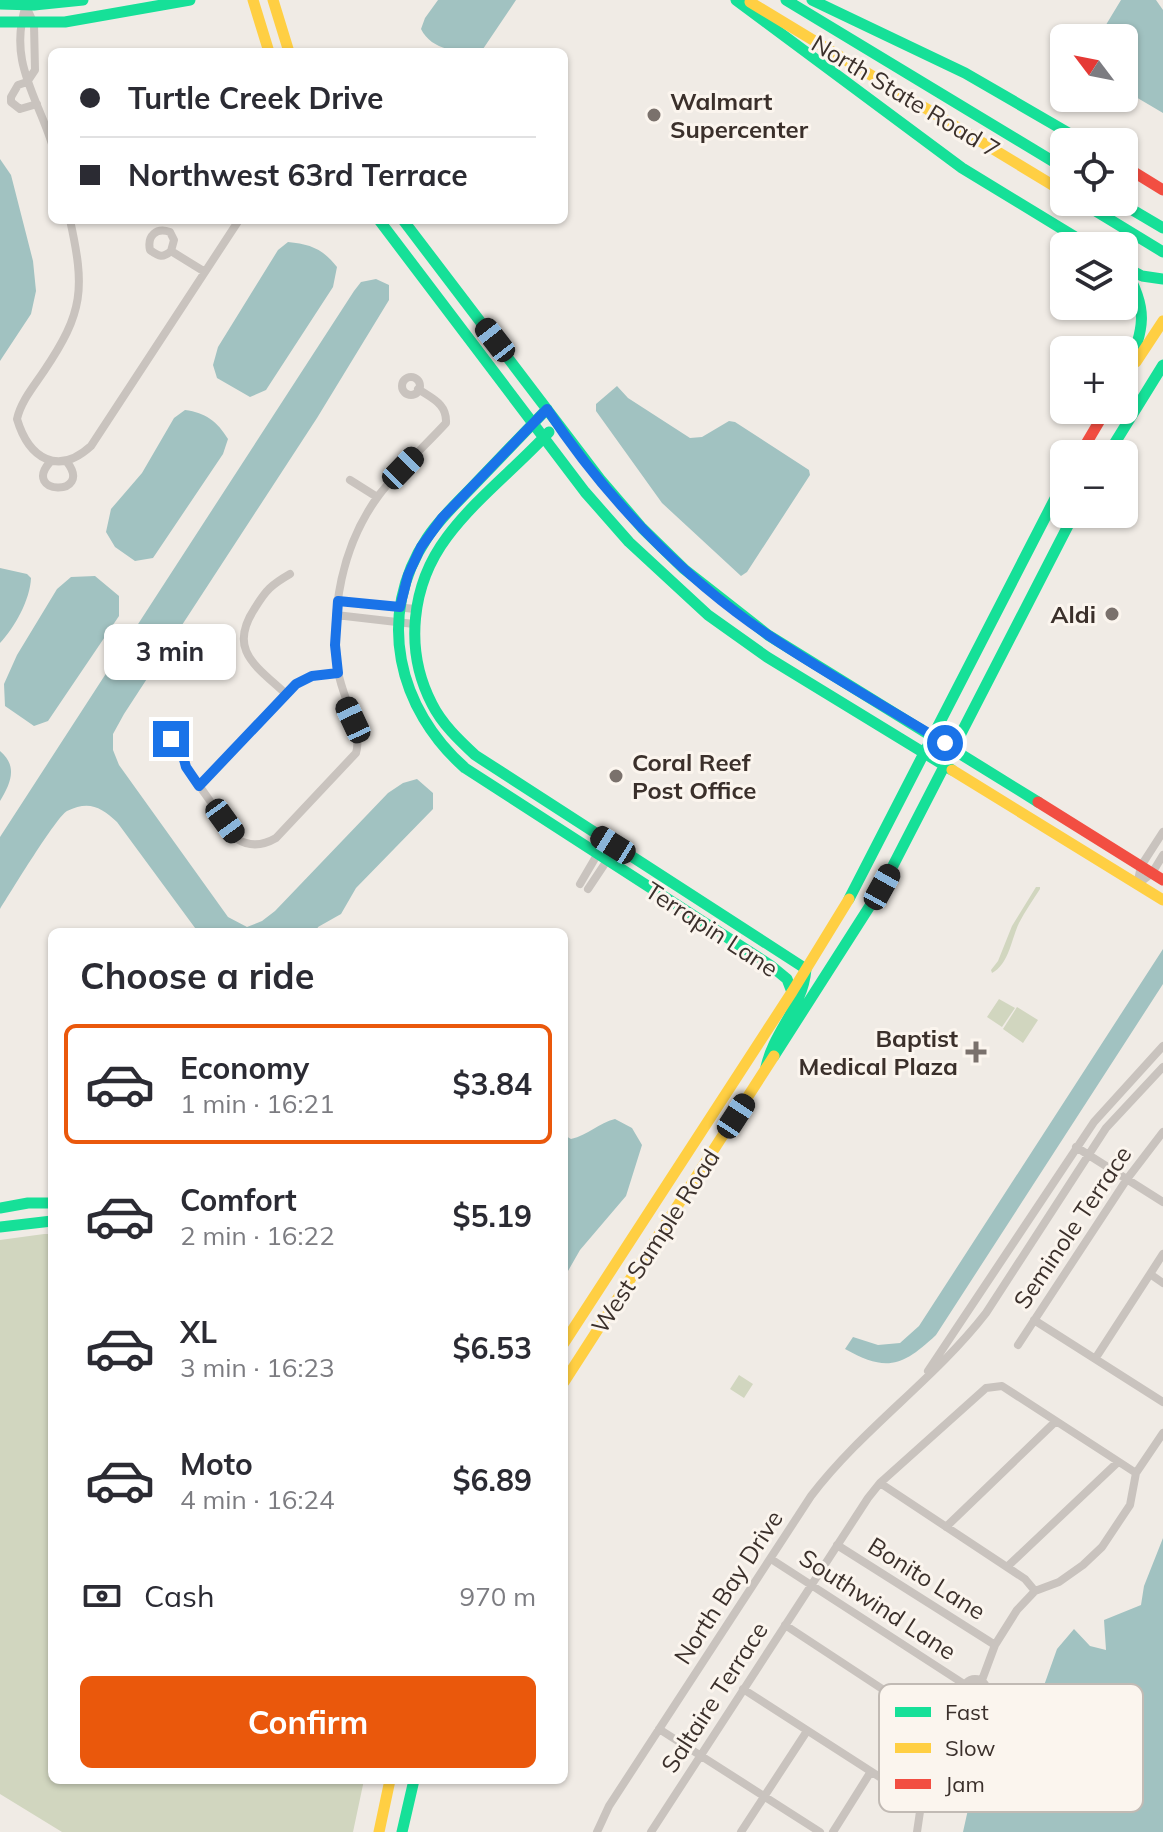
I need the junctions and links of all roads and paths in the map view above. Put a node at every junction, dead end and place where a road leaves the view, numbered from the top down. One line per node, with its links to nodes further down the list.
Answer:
1 (83, 0): 10 (street)
2 (190, 0): 13 (street)
3 (253, 0): 14 (street)
4 (273, 0): 15 (street)
5 (736, 0): 33 (street)
6 (748, 0): 24 (street, North State Road 7)
7 (786, 0): 22 (street, North State Road 7)
8 (812, 0): 20 (street)
9 (0, 4): 10 (street)
10 (26, 5): 12 (street); 13 (street)
11 (0, 22): 12 (street)
12 (20, 23): 13 (street); 16 (street)
13 (34, 24): 17 (street)
14 (268, 48)
15 (288, 48)
16 (21, 56): 17 (street); 18 (street)
17 (35, 56): 18 (street)
18 (27, 82): 19 (street); 19 (street)
19 (37, 104): 21 (street)
20 (1060, 128)
21 (48, 133)
22 (1050, 160)
23 (1138, 175): 25 (street)
24 (1050, 183)
25 (1163, 190)
26 (1138, 213): 32 (street)
27 (1104, 216): 35 (street)
28 (71, 224): 50 (street)
29 (236, 224): 36 (street)
30 (382, 224): 46 (street)
31 (407, 224): 45 (street)
32 (1163, 228)
33 (1067, 232)
34 (171, 251): 36 (street)
35 (1163, 252)
36 (205, 272): 51 (street)
37 (1138, 274): 38 (street)
38 (1163, 279)
39 (1138, 293): 41 (street)
40 (1163, 321): 42 (street)
41 (1138, 342)
42 (1138, 359)
43 (1163, 365): 49 (street)
44 (418, 389): 54 (street)
45 (547, 409): 46 (street, Terrapin Lane); 47 (street)
46 (533, 423): 48 (street); 53 (street, Terrapin Lane)
47 (556, 424): 48 (street, Terrapin Lane); 58 (street)
48 (545, 437): 57 (street, Terrapin Lane); 59 (street)
49 (1117, 440)
50 (50, 462): 51 (street); 51 (street)
51 (67, 462)
52 (350, 480): 54 (street)
53 (468, 492): 57 (street); 62 (street, Terrapin Lane)
54 (377, 497): 61 (street)
55 (1050, 509): 71 (street, West Sample Road)
56 (1067, 528): 72 (street, West Sample Road)
57 (448, 536): 63 (street, Terrapin Lane)
58 (652, 539): 59 (street); 65 (street)
59 (629, 542): 68 (street)
60 (290, 574): 70 (street)
61 (338, 601): 62 (street); 64 (street)
62 (400, 607): 63 (street); 66 (street, Terrapin Lane)
63 (415, 609): 67 (street, Terrapin Lane)
64 (336, 615): 66 (street); 69 (street)
65 (745, 618): 68 (street); 71 (street)
66 (399, 622): 67 (street); 79 (street, Terrapin Lane)
67 (414, 624): 78 (street, Terrapin Lane)
68 (735, 635): 74 (street)
69 (338, 673): 70 (street); 76 (street)
70 (286, 694): 76 (street)
71 (934, 737): 72 (street); 74 (street, West Sample Road)
72 (954, 749): 75 (street, West Sample Road); 82 (street)
73 (182, 752): 76 (street)
74 (925, 754): 75 (street); 87 (street, West Sample Road)
75 (945, 766): 85 (street); 91 (street, West Sample Road)
76 (199, 786)
77 (1163, 832): 82 (street)
78 (613, 845): 79 (street); 81 (street); 87 (street, Terrapin Lane)
79 (597, 855): 81 (street, Terrapin Lane); 81 (street)
80 (1163, 855): 83 (street)
81 (608, 862): 88 (street, Terrapin Lane)
82 (1141, 866): 83 (street); 85 (street)
83 (1152, 873): 84 (street); 85 (street)
84 (1163, 880)
85 (1137, 885): 86 (street)
86 (1163, 900)
87 (806, 969): 88 (street, West Sample Road); 91 (street)
88 (792, 992): 95 (street, West Sample Road)
89 (1163, 1046): 93 (street, North Bay Drive)
90 (1163, 1067): 94 (street, North Bay Drive)
91 (765, 1071): 99 (street, West Sample Road)
92 (1163, 1132): 96 (street, Seminole Terrace)
93 (1076, 1147): 94 (street); 111 (street, North Bay Drive)
94 (1089, 1154): 96 (street); 111 (street, North Bay Drive)
95 (674, 1172): 99 (street); 107 (street, West Sample Road)
96 (1127, 1179): 97 (street); 106 (street, Seminole Terrace)
97 (1163, 1202)
98 (48, 1203): 100 (street)
99 (678, 1206): 110 (street, West Sample Road)
100 (0, 1208)
101 (48, 1221): 102 (street)
102 (0, 1227)
103 (1163, 1254): 104 (street)
104 (1150, 1274): 105 (street); 109 (street)
105 (1163, 1283)
106 (1034, 1320): 108 (street, Seminole Terrace); 109 (street)
107 (568, 1337)
108 (1018, 1345)
109 (1095, 1359): 112 (street)
110 (568, 1376)
111 (918, 1384): 120 (street, North Bay Drive)
112 (1163, 1402)
113 (1055, 1422): 115 (street); 117 (street, Saltaire Terrace); 118 (street)
114 (1163, 1433): 116 (street)
115 (1118, 1462): 116 (street); 121 (street)
116 (1136, 1473): 123 (street)
117 (880, 1483): 118 (street); 119 (street, Saltaire Terrace)
118 (946, 1527): 121 (street)
119 (837, 1545): 122 (street, Saltaire Terrace); 125 (street, Bonito Lane)
120 (771, 1559): 122 (street, Southwind Lane); 131 (street, North Bay Drive)
121 (1007, 1567): 123 (street)
122 (811, 1584): 124 (street, Saltaire Terrace); 127 (street, Southwind Lane)
123 (1035, 1591): 125 (street)
124 (785, 1625): 129 (street); 130 (street, Saltaire Terrace)
125 (995, 1645): 126 (street)
126 (982, 1680): 127 (street); 128 (street)
127 (964, 1684)
128 (984, 1684)
129 (879, 1687)
130 (743, 1689): 132 (street); 133 (street, Saltaire Terrace)
131 (659, 1729): 133 (street); 142 (street, North Bay Drive)
132 (807, 1731): 134 (street); 138 (street)
133 (701, 1755): 138 (street); 143 (street, Saltaire Terrace)
134 (870, 1773): 135 (street); 146 (street)
135 (879, 1778)
136 (389, 1784): 140 (street)
137 (413, 1784): 141 (street)
138 (765, 1796): 144 (street); 145 (street)
139 (919, 1812): 147 (street)
140 (379, 1832)
141 (402, 1832)
142 (597, 1832)
143 (651, 1832)
144 (741, 1832)
145 (820, 1832)
146 (833, 1832)
147 (917, 1832)

